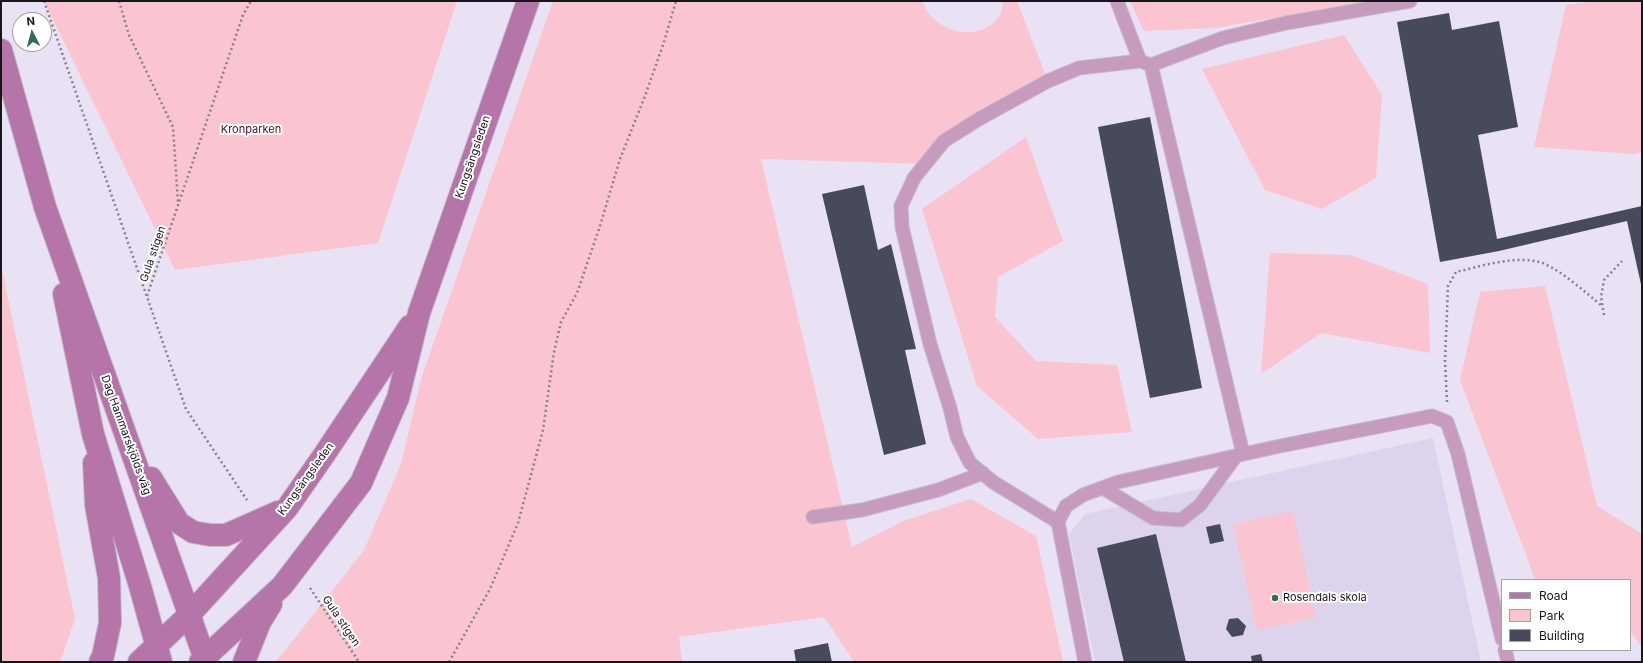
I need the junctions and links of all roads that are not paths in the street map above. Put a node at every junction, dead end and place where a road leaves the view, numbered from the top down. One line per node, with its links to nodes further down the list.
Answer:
1 (528, 1): 7 (main road, Kungsängsleden)
2 (1117, 1): 5 (lane)
3 (1410, 1): 5 (lane)
4 (1, 50): 6 (main road, Dag Hammarskjölds väg)
5 (1145, 63): 10 (lane); 11 (lane)
6 (45, 207): 8 (main road, Dag Hammarskjölds väg); 9 (main road, Dag Hammarskjölds väg)
7 (419, 313): 13 (main road, Kungsängsleden); 16 (main road, Kungsängsleden)
8 (124, 430): 13 (main road); 17 (main road, Dag Hammarskjölds väg)
9 (93, 434): 20 (main road, Dag Hammarskjölds väg); 22 (main road)
10 (1239, 455): 12 (lane); 12 (lane); 18 (lane)
11 (983, 473): 14 (lane); 15 (lane)
12 (1103, 488): 15 (lane)
13 (287, 508): 17 (main road, Kungsängsleden)
14 (813, 517)
15 (1058, 522): 25 (lane)
16 (282, 586): 21 (main road, Kungsängsleden); 24 (main road)
17 (190, 614): 20 (main road, Kungsängsleden); 21 (main road, Dag Hammarskjölds väg)
18 (1501, 635)
19 (1505, 651): 26 (lane)
20 (158, 654): 23 (main road, Kungsängsleden)
21 (204, 660)
22 (100, 662)
23 (139, 662)
24 (244, 662)
25 (1085, 662)
26 (1508, 662)

